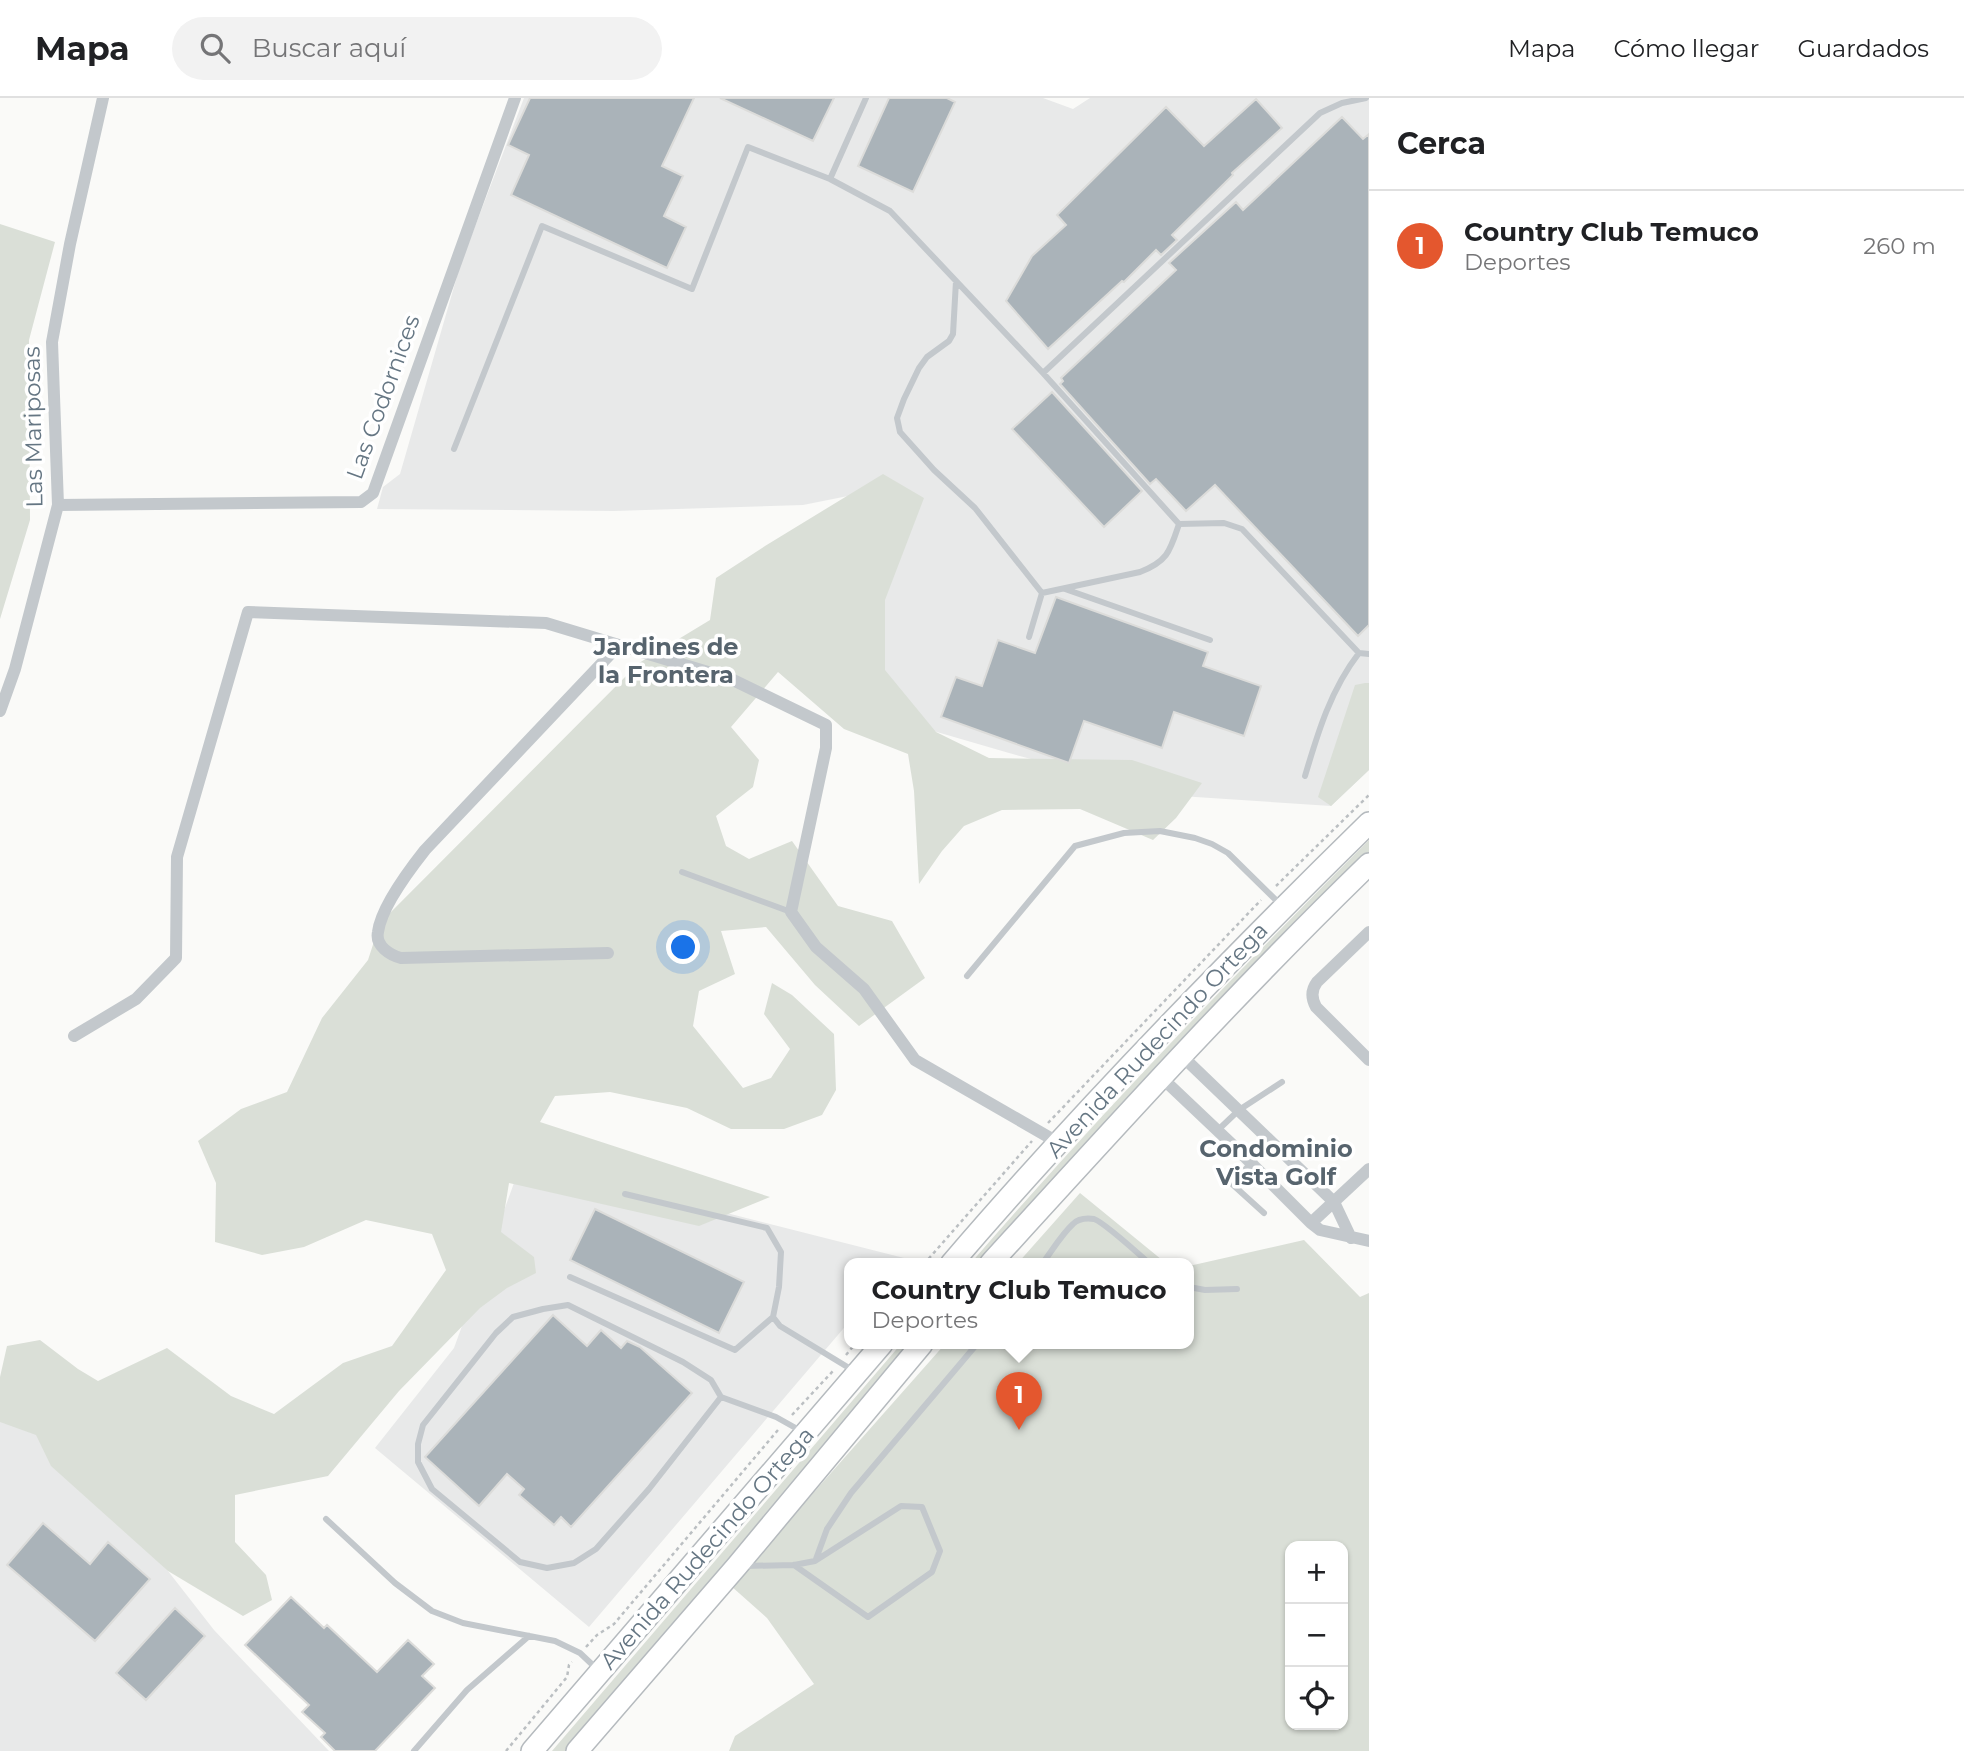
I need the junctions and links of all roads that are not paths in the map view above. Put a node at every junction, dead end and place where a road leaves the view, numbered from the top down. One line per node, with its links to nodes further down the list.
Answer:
1 (103, 98): 9 (street, Las Mariposas)
2 (515, 98): 9 (street, Las Codornices)
3 (866, 98): 5 (lane)
4 (1366, 98): 7 (lane)
5 (830, 179): 6 (lane); 8 (lane)
6 (956, 281): 7 (lane); 12 (lane)
7 (1043, 373): 10 (lane)
8 (454, 449)
9 (58, 505): 18 (street, Las Mariposas)
10 (1179, 524): 11 (lane); 16 (lane)
11 (1064, 588): 12 (lane); 14 (lane)
12 (1042, 593): 13 (lane)
13 (1029, 637)
14 (1210, 640)
15 (619, 645): 24 (street); 26 (street); 28 (street)
16 (1359, 653): 17 (lane); 19 (lane)
17 (1369, 654)
18 (0, 711)
19 (1304, 775)
20 (1369, 823): 23 (main road, Avenida Rudecindo Ortega)
21 (1369, 864): 29 (main road, Avenida Rudecindo Ortega)
22 (682, 872): 24 (lane)
23 (1283, 907): 27 (lane); 36 (main road, Avenida Rudecindo Ortega)
24 (790, 912): 36 (street)
25 (1369, 932): 30 (street)
26 (608, 953)
27 (967, 976)
28 (74, 1036)
29 (1182, 1056): 31 (main road, Avenida Rudecindo Ortega); 33 (street)
30 (1369, 1060)
31 (1162, 1078): 34 (street); 46 (main road, Avenida Rudecindo Ortega)
32 (1282, 1082): 33 (lane)
33 (1239, 1110): 34 (lane); 35 (street)
34 (1218, 1130): 37 (street)
35 (1270, 1141): 37 (lane); 40 (street)
36 (1059, 1143): 45 (main road, Avenida Rudecindo Ortega)
37 (1251, 1162): 41 (lane); 42 (street)
38 (1369, 1169): 40 (street)
39 (625, 1194): 52 (lane)
40 (1334, 1202): 42 (street); 43 (street)
41 (1264, 1213)
42 (1311, 1223): 43 (street)
43 (1351, 1238): 44 (street)
44 (1369, 1241)
45 (956, 1258)
46 (996, 1258)
47 (1047, 1258): 48 (lane)
48 (1143, 1258)
49 (570, 1277): 52 (lane)
50 (1194, 1288): 51 (lane)
51 (1237, 1289)
52 (773, 1317): 56 (lane)
53 (875, 1349): 56 (main road, Avenida Rudecindo Ortega)
54 (918, 1349): 62 (main road, Avenida Rudecindo Ortega)
55 (973, 1349): 60 (lane)
56 (849, 1367): 58 (main road, Avenida Rudecindo Ortega)
57 (721, 1397): 57 (lane); 58 (lane)
58 (805, 1434): 64 (main road, Avenida Rudecindo Ortega)
59 (326, 1519): 63 (lane)
60 (815, 1561): 61 (lane); 61 (lane)
61 (794, 1565): 62 (lane)
62 (737, 1566): 67 (main road, Avenida Rudecindo Ortega)
63 (529, 1636): 64 (lane); 65 (lane)
64 (600, 1672): 66 (main road, Avenida Rudecindo Ortega)
65 (414, 1751)
66 (532, 1751)
67 (578, 1751)

